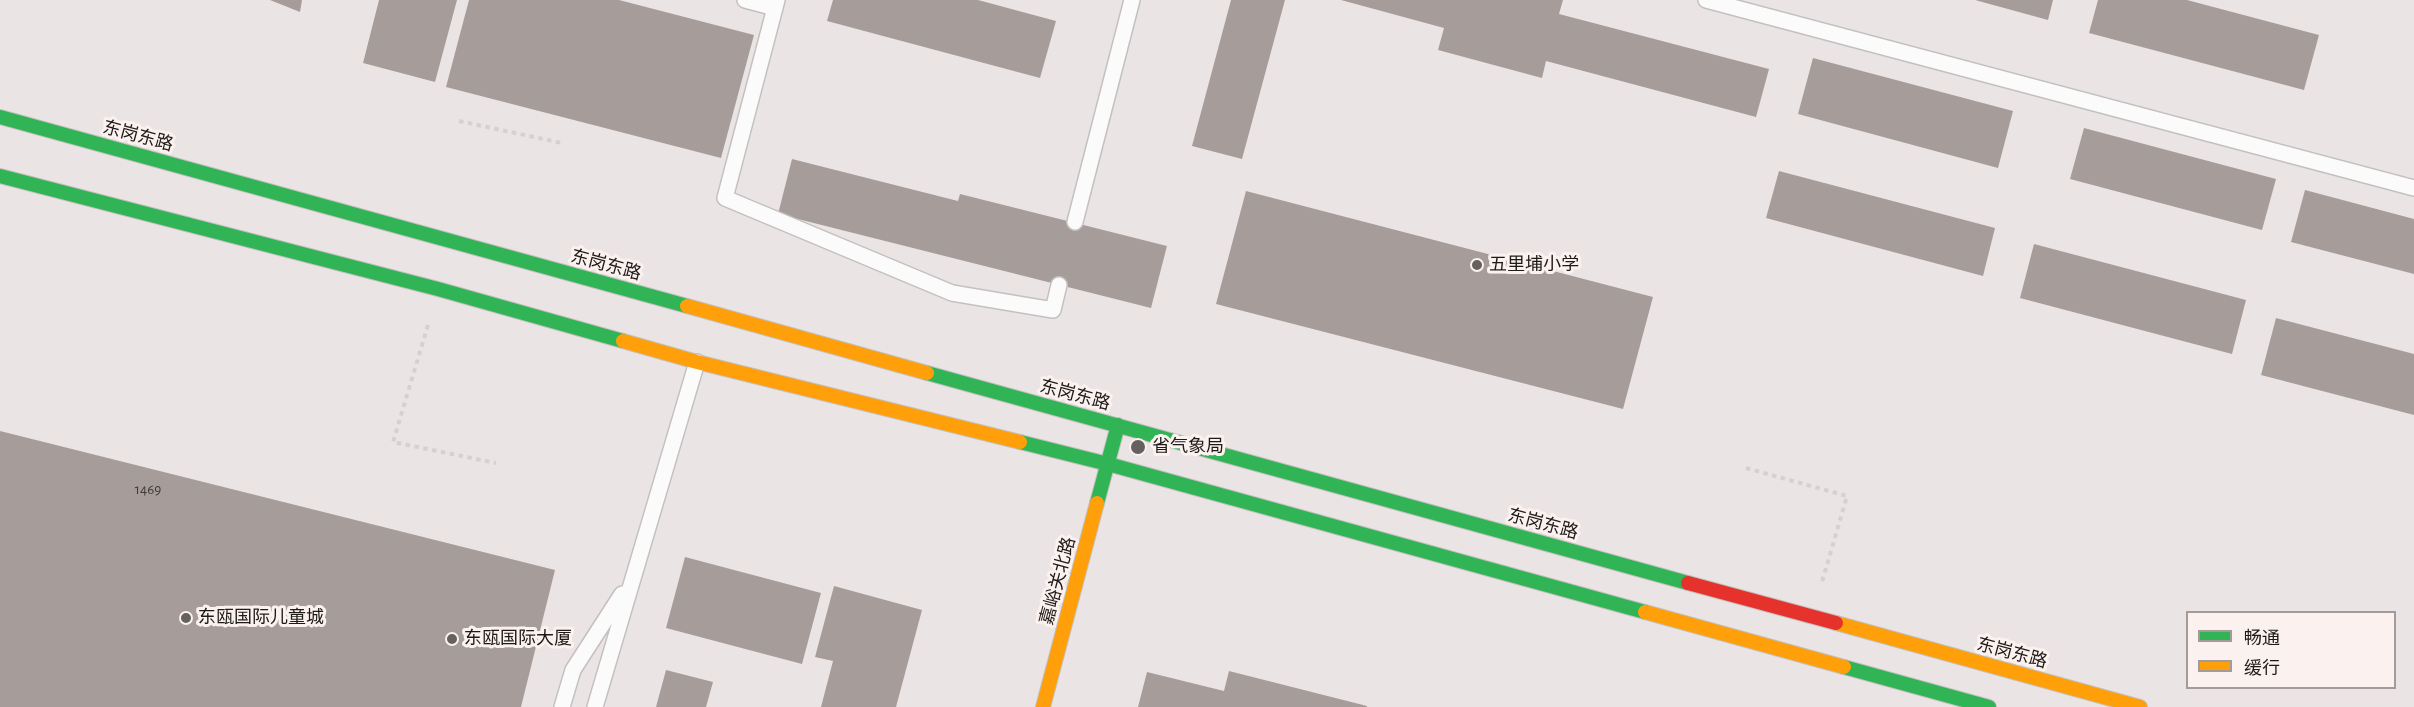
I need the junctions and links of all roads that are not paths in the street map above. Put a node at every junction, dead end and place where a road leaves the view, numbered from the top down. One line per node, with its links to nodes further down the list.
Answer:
1 (745, 0): 4 (lane)
2 (1132, 0): 8 (lane)
3 (1706, 0): 7 (lane)
4 (776, 4): 9 (lane)
5 (0, 117): 11 (main road, 东岗东路)
6 (0, 176): 10 (main road)
7 (2414, 188)
8 (1075, 222)
9 (1059, 285)
10 (697, 362): 12 (main road); 13 (lane)
11 (1118, 425): 12 (main road, 嘉峪关北路); 18 (main road, 东岗东路)
12 (1108, 464): 16 (main road, 嘉峪关北路); 17 (main road)
13 (631, 581): 14 (lane); 15 (lane)
14 (562, 707)
15 (595, 707)
16 (1043, 707)
17 (1989, 707)
18 (2140, 707)

